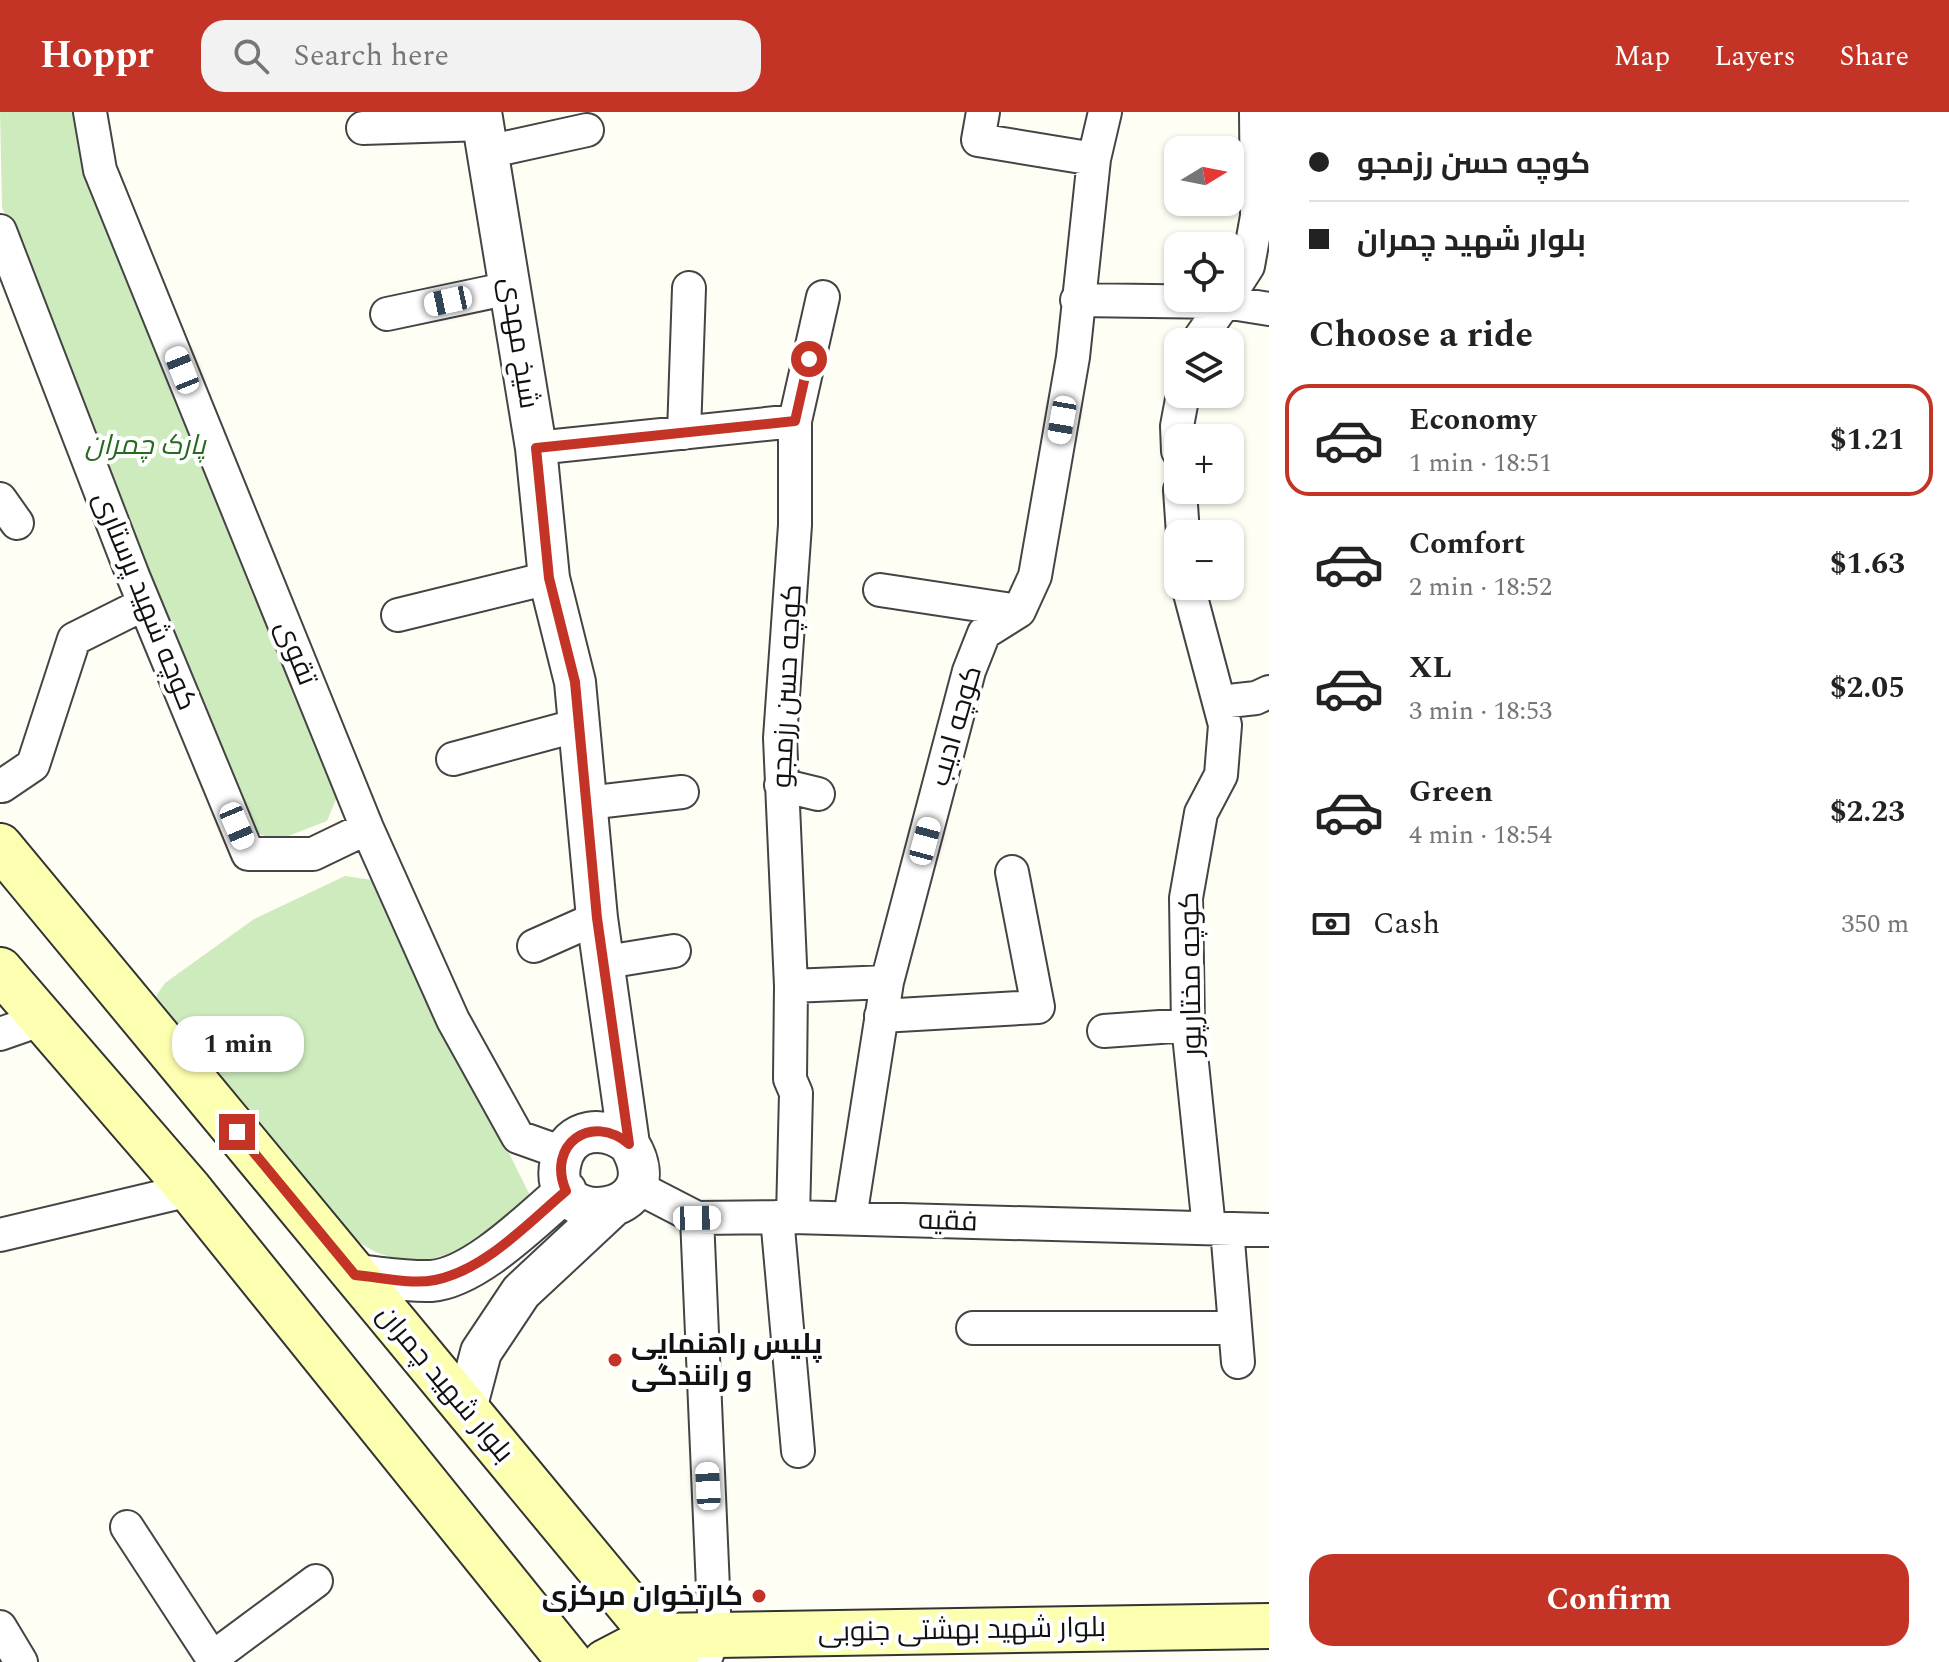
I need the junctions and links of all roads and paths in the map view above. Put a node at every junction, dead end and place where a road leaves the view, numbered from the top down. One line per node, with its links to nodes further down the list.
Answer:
1 (90, 112): 37 (street, تقوی)
2 (983, 112): 8 (street)
3 (1105, 112): 8 (street)
4 (1256, 112): 10 (street)
5 (363, 128): 6 (street)
6 (484, 129): 7 (street); 11 (street, شیخ مهدی)
7 (587, 130)
8 (1094, 159): 15 (street)
9 (0, 231): 25 (street, کوچه شهید پرستاری)
10 (1244, 272)
11 (510, 288): 18 (street); 21 (street, شیخ مهدی)
12 (689, 288): 20 (street)
13 (823, 297): 19 (street, کوچه حسن رزمجو)
14 (1164, 299): 15 (street)
15 (1077, 300): 26 (street)
16 (1244, 302): 17 (street)
17 (1269, 309)
18 (387, 314)
19 (795, 421): 20 (street); 32 (street, کوچه حسن رزمجو)
20 (684, 433): 21 (street)
21 (536, 448): 22 (street, شیخ مهدی)
22 (549, 578): 27 (street); 30 (street, شیخ مهدی)
23 (880, 590): 26 (street)
24 (1192, 600): 29 (street, کوچه مختارپور)
25 (144, 604): 33 (street); 37 (street, کوچه شهید پرستاری)
26 (1019, 611): 45 (street, کوچه ادیب)
27 (398, 615)
28 (1269, 692): 29 (street)
29 (1220, 702): 49 (street, کوچه مختارپور)
30 (579, 725): 31 (street); 36 (street, شیخ مهدی)
31 (453, 759)
32 (781, 785): 35 (street); 46 (street, کوچه حسن رزمجو)
33 (2, 786)
34 (682, 792): 36 (street)
35 (818, 794)
36 (587, 803): 40 (street, شیخ مهدی)
37 (367, 828): 53 (street, تقوی)
38 (0, 846): 62 (main road, بلوار شهید چمران)
39 (1012, 872): 47 (street)
40 (597, 918): 41 (street); 43 (street, شیخ مهدی)
41 (534, 946)
42 (674, 951): 43 (street)
43 (606, 962): 52 (street, شیخ مهدی)
44 (0, 970): 48 (main road)
45 (887, 982): 46 (street); 47 (street, کوچه ادیب)
46 (791, 986): 56 (street, کوچه حسن رزمجو)
47 (881, 1016): 58 (street, کوچه ادیب)
48 (43, 1019): 51 (street); 54 (main road)
49 (1188, 1025): 50 (street); 59 (street, کوچه مختارپور)
50 (1104, 1031)
51 (0, 1034)
52 (629, 1144): 53 (street); 55 (street)
53 (564, 1172): 55 (street); 62 (street)
54 (190, 1190): 61 (street); 76 (main road)
55 (623, 1197): 57 (street, فقیه); 66 (street)
56 (785, 1217): 57 (street, فقیه); 58 (street, فقیه); 67 (street, کوچه حسن رزمجو)
57 (697, 1218): 73 (street)
58 (850, 1218): 59 (street, فقیه)
59 (1218, 1228): 60 (street, فقیه); 64 (street, کوچه مختارپور)
60 (1269, 1230)
61 (0, 1235)
62 (355, 1275): 66 (main road, بلوار شهید چمران)
63 (973, 1328): 64 (street)
64 (1234, 1328): 65 (street, کوچه مختارپور)
65 (1238, 1362)
66 (466, 1409): 72 (main road, بلوار شهید چمران)
67 (798, 1451)
68 (127, 1527): 74 (street)
69 (316, 1581): 74 (street)
70 (1269, 1626): 73 (main road, بلوار شهید بهشتی جنوبی)
71 (0, 1627): 75 (street)
72 (666, 1649): 73 (main road, بلوار شهید بهشتی جنوبی); 77 (main road)
73 (710, 1649)
74 (214, 1660)
75 (21, 1662)
76 (570, 1662)
77 (605, 1662)

